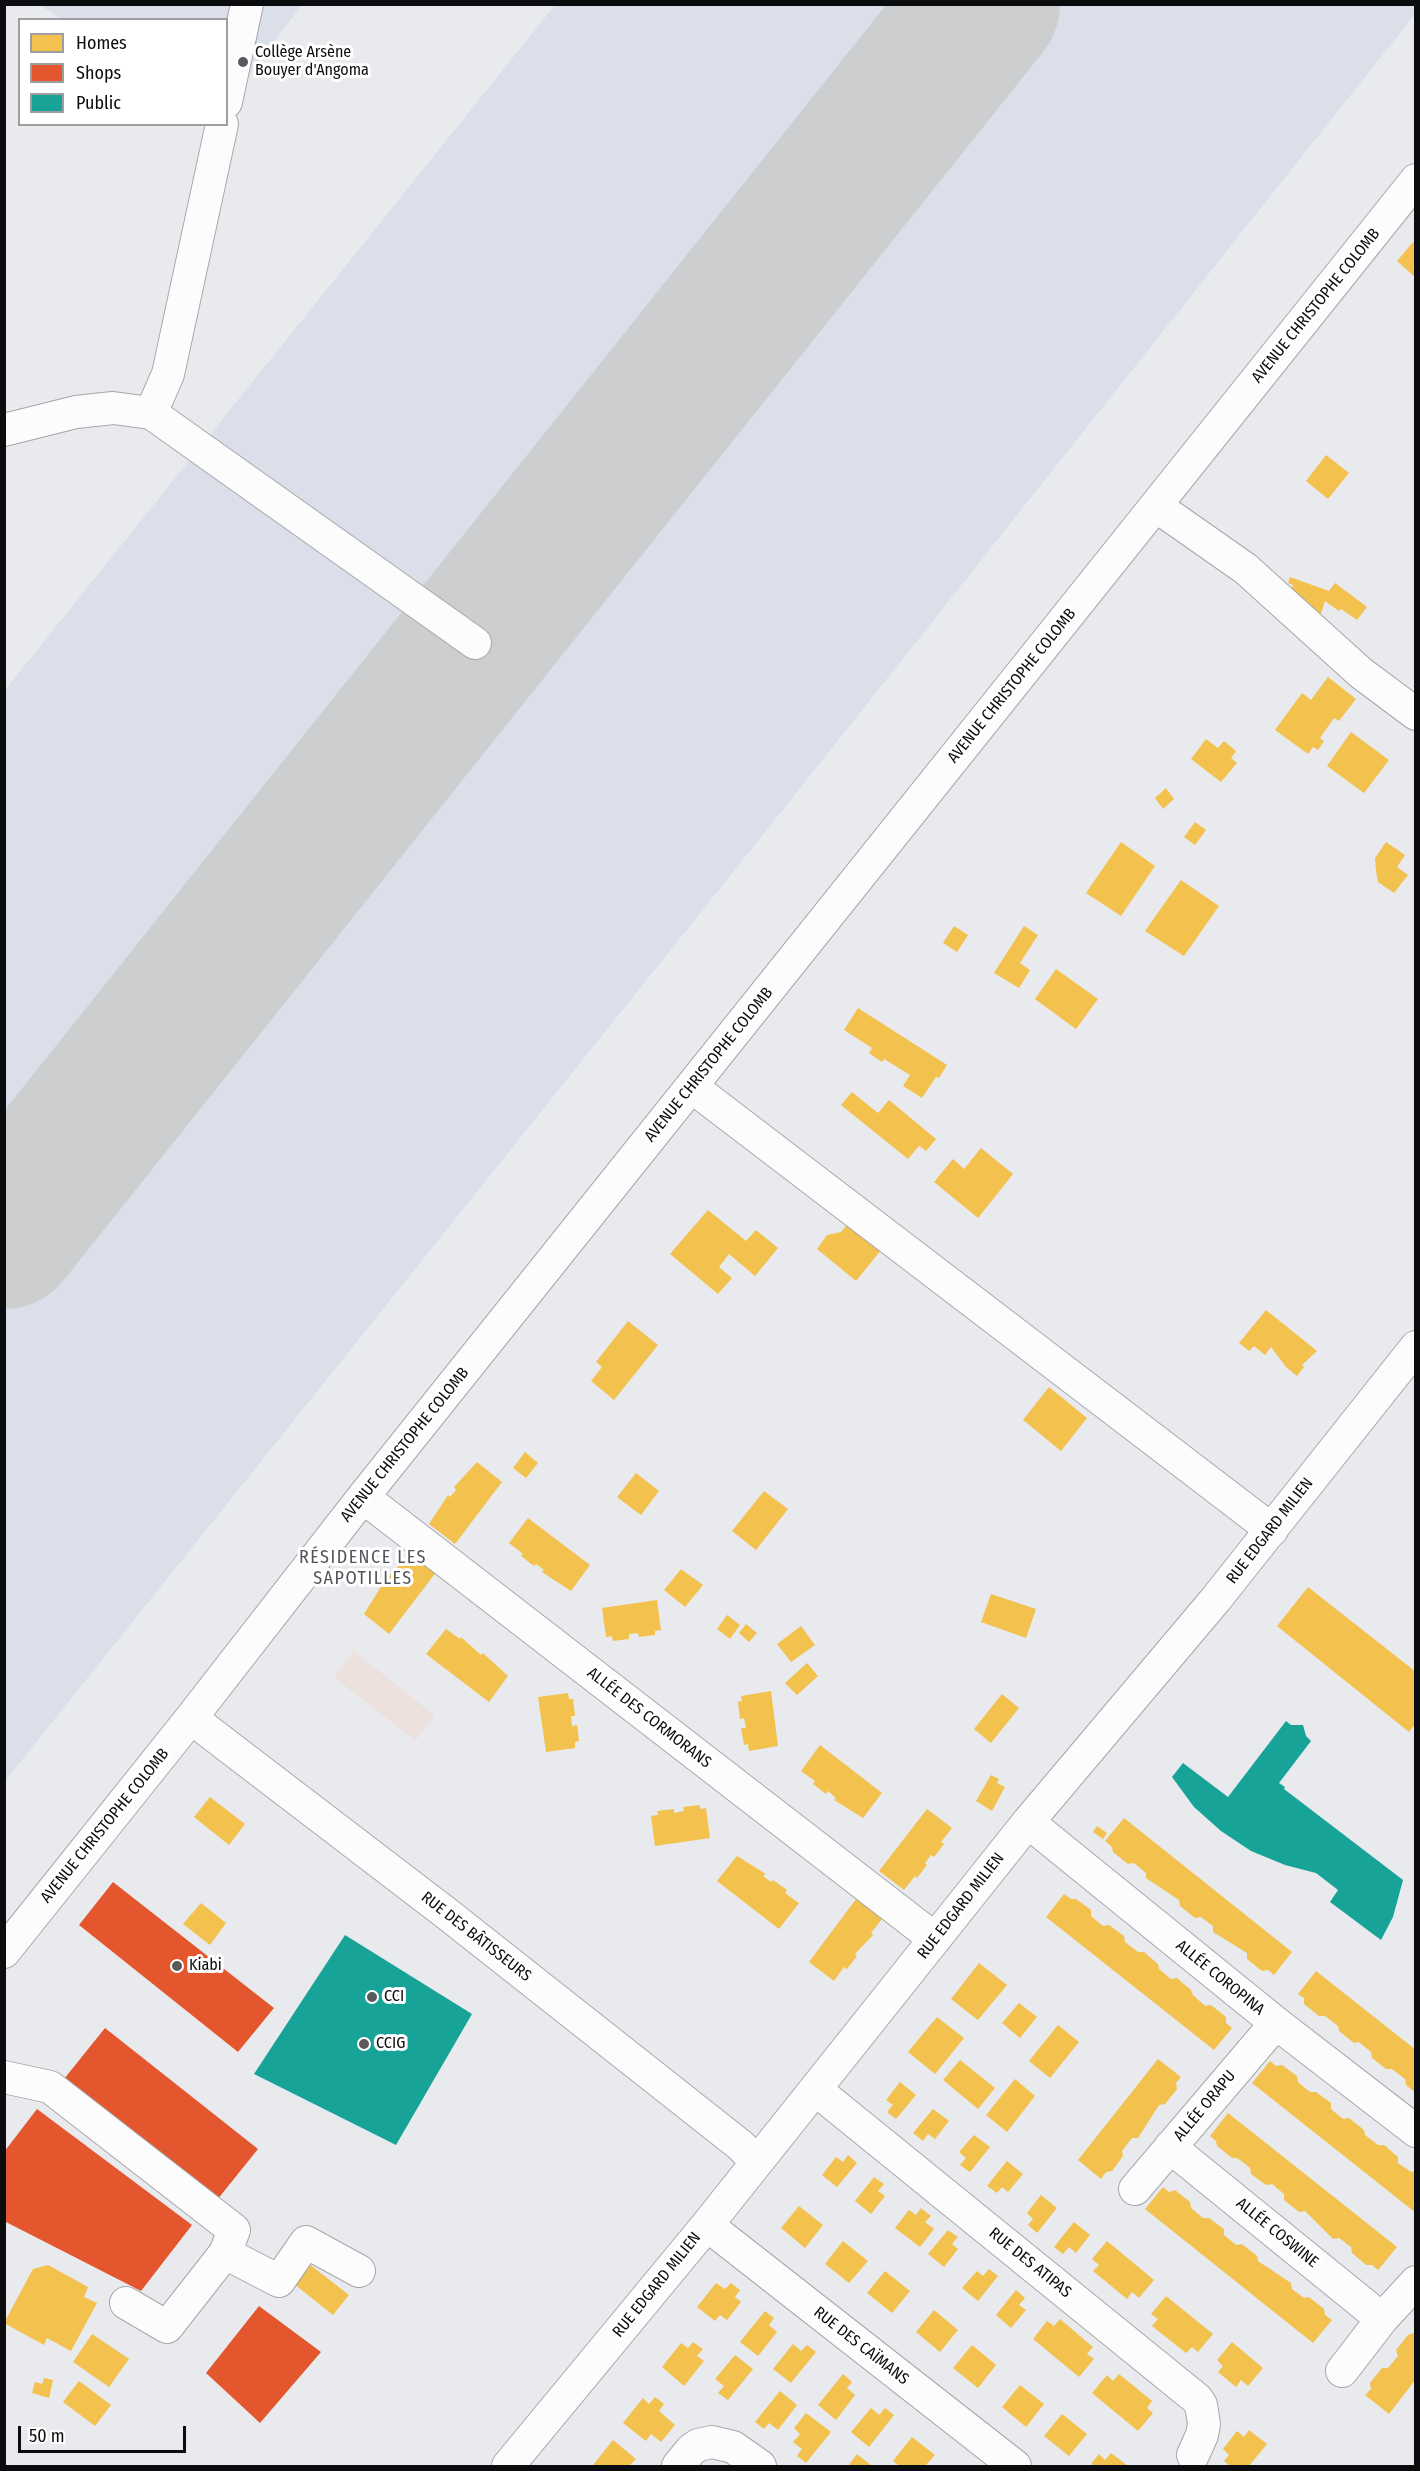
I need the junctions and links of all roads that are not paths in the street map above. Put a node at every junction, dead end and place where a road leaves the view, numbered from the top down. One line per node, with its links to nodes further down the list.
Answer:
1 (247, 4): 2 (street)
2 (228, 93)
3 (222, 126): 5 (street)
4 (1412, 192): 7 (street, AVENUE CHRISTOPHE COLOMB)
5 (151, 413): 6 (street); 8 (street)
6 (4, 430)
7 (1156, 506): 9 (street); 10 (street, AVENUE CHRISTOPHE COLOMB)
8 (475, 643)
9 (1416, 714)
10 (692, 1088): 12 (street, AVENUE CHRISTOPHE COLOMB); 13 (street)
11 (1416, 1347): 13 (street, RUE EDGARD MILIEN)
12 (363, 1497): 14 (street, AVENUE CHRISTOPHE COLOMB); 16 (street, ALLÉE DES CORMORANS)
13 (1272, 1530): 15 (street, RUE EDGARD MILIEN)
14 (191, 1718): 17 (street, AVENUE CHRISTOPHE COLOMB); 23 (street, RUE DES BÂTISSEURS)
15 (1028, 1822): 16 (street, RUE EDGARD MILIEN); 18 (street, ALLÉE COROPINA)
16 (935, 1939): 20 (street, RUE EDGARD MILIEN)
17 (4, 1952)
18 (1276, 2023): 21 (street, ALLÉE COROPINA); 22 (street, ALLÉE ORAPU)
19 (4, 2077): 26 (street)
20 (816, 2090): 23 (street, RUE EDGARD MILIEN); 32 (street, RUE DES ATIPAS)
21 (1416, 2131)
22 (1170, 2147): 24 (street, ALLÉE ORAPU); 30 (street, ALLÉE COSWINE)
23 (756, 2161): 25 (street, RUE EDGARD MILIEN)
24 (1135, 2189)
25 (707, 2224): 33 (street, RUE DES CAÏMANS); 34 (street, RUE EDGARD MILIEN)
26 (225, 2253): 27 (street); 29 (street)
27 (359, 2271)
28 (1416, 2282): 30 (street)
29 (126, 2303)
30 (1382, 2319): 31 (street)
31 (1342, 2372)
32 (1193, 2455)
33 (998, 2461)
34 (508, 2466)
35 (678, 2466): 36 (street)
36 (760, 2466)

